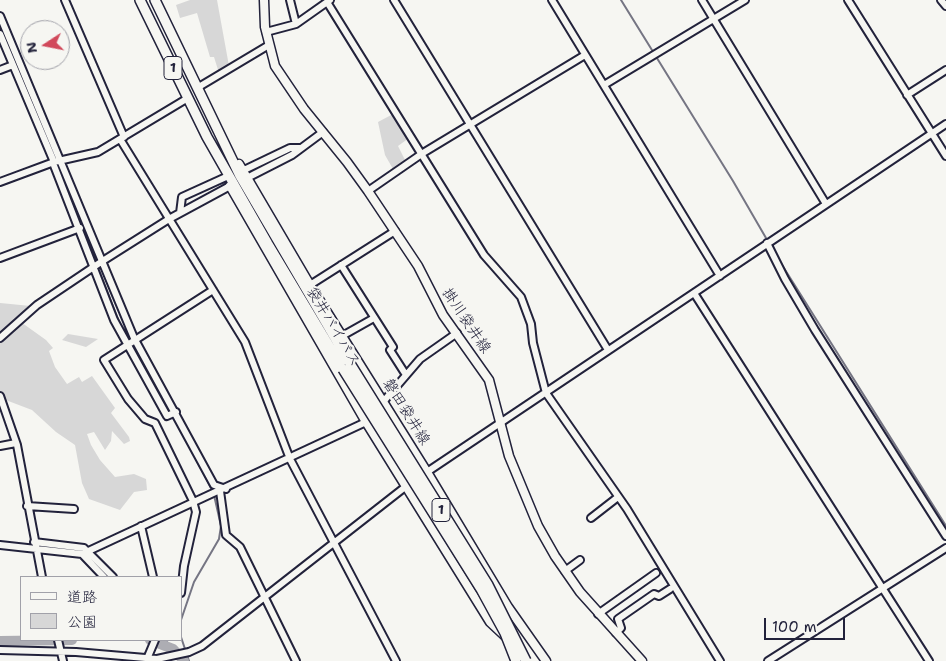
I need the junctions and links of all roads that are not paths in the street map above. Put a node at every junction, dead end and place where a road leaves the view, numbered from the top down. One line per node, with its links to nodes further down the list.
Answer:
1 (65, 0): 34 (street)
2 (140, 0): 27 (highway, 袋井バイパス / 1)
3 (155, 0): 25 (highway, 袋井バイパス / 1)
4 (264, 0): 17 (main road, 掛川袋井線)
5 (290, 0): 16 (street)
6 (394, 0): 29 (street)
7 (552, 0): 20 (street)
8 (702, 0): 15 (street)
9 (745, 0): 15 (street)
10 (848, 0): 26 (street)
11 (942, 0): 13 (street)
12 (329, 1): 16 (street); 36 (street)
13 (946, 6)
14 (0, 16): 38 (street)
15 (713, 18): 24 (street); 45 (street)
16 (296, 24): 17 (street)
17 (266, 32): 19 (main road, 掛川袋井線)
18 (0, 34): 21 (street)
19 (269, 45): 25 (street); 31 (main road, 掛川袋井線)
20 (585, 55): 24 (street); 29 (street)
21 (13, 64): 22 (street); 38 (street)
22 (0, 70)
23 (946, 70): 26 (street)
24 (604, 85): 54 (street)
25 (197, 88): 28 (highway, 袋井バイパス / 1)
26 (907, 95): 32 (street)
27 (188, 98): 33 (highway, 袋井バイパス / 1); 34 (street)
28 (214, 124): 39 (main road, 磐田袋井線); 64 (highway, 袋井バイパス / 1)
29 (472, 124): 36 (street); 63 (street)
30 (946, 124): 32 (street)
31 (323, 132): 35 (street); 44 (main road, 掛川袋井線)
32 (931, 133): 37 (street); 45 (street)
33 (207, 136): 40 (main road); 64 (highway, 袋井バイパス / 1)
34 (122, 138): 38 (street); 47 (street)
35 (300, 148): 39 (street); 41 (street)
36 (423, 153): 44 (street); 66 (street)
37 (946, 156)
38 (56, 162): 42 (street); 48 (street); 52 (street)
39 (242, 170): 41 (main road, 磐田袋井線)
40 (226, 177): 43 (main road); 46 (street)
41 (246, 178): 55 (main road, 磐田袋井線)
42 (0, 182)
43 (230, 186): 46 (street); 69 (main road)
44 (368, 191): 49 (main road, 掛川袋井線)
45 (826, 204): 50 (street)
46 (180, 213): 47 (street)
47 (169, 219): 52 (street); 56 (street)
48 (80, 228): 51 (street); 52 (street)
49 (395, 231): 53 (street); 59 (main road, 掛川袋井線)
50 (767, 243): 54 (street); 83 (street)
51 (0, 258)
52 (97, 265): 61 (street); 62 (street)
53 (340, 265): 55 (street); 58 (street)
54 (720, 276): 57 (street)
55 (310, 285): 60 (main road, 磐田袋井線)
56 (213, 290): 62 (street); 73 (street)
57 (694, 293): 63 (street); 98 (street)
58 (374, 318): 60 (street); 65 (street)
59 (456, 334): 65 (street); 70 (main road, 掛川袋井線)
60 (342, 336): 68 (main road, 磐田袋井線)
61 (0, 338)
62 (130, 341): 76 (street); 78 (street)
63 (608, 350): 66 (street)
64 (346, 366): 109 (highway, 袋井バイパス / 1, bridge); 110 (highway, 袋井バイパス / 1, bridge)
65 (406, 375): 68 (street)
66 (546, 393): 70 (street); 77 (street)
67 (0, 396): 71 (street)
68 (383, 402): 74 (main road, 磐田袋井線)
69 (366, 422): 73 (street); 75 (main road)
70 (500, 424): 74 (street); 90 (main road, 掛川袋井線)
71 (16, 443): 72 (street); 79 (street)
72 (0, 446)
73 (290, 459): 76 (street); 84 (street)
74 (427, 472): 75 (street); 112 (main road, 磐田袋井線)
75 (407, 485): 84 (street); 111 (main road)
76 (221, 491): 78 (street); 99 (street)
77 (618, 498): 81 (street); 114 (street)
78 (194, 501): 82 (street); 96 (street)
79 (27, 506): 80 (street); 86 (street)
80 (74, 510)
81 (591, 518)
82 (140, 526): 88 (street); 95 (street)
83 (946, 536)
84 (335, 542): 99 (street); 108 (street)
85 (0, 545): 86 (street)
86 (34, 545): 88 (street); 92 (street)
87 (946, 548): 98 (street)
88 (85, 552): 93 (street); 94 (street)
89 (580, 560): 90 (street)
90 (565, 571): 100 (main road, 掛川袋井線)
91 (656, 573): 100 (street)
92 (42, 576)
93 (103, 576)
94 (112, 576)
95 (153, 576)
96 (182, 584)
97 (670, 589): 101 (street)
98 (882, 589): 115 (street); 116 (street)
99 (265, 598): 105 (street); 107 (street)
100 (598, 614): 101 (main road, 掛川袋井線)
101 (616, 633): 113 (main road, 掛川袋井線)
102 (154, 641): 105 (street)
103 (59, 646): 104 (street); 105 (street); 106 (street)
104 (0, 650)
105 (144, 660)
106 (63, 661)
107 (296, 661)
108 (396, 661)
109 (516, 661)
110 (526, 661)
111 (533, 661)
112 (546, 661)
113 (642, 661)
114 (720, 661)
115 (768, 661)
116 (929, 661)

